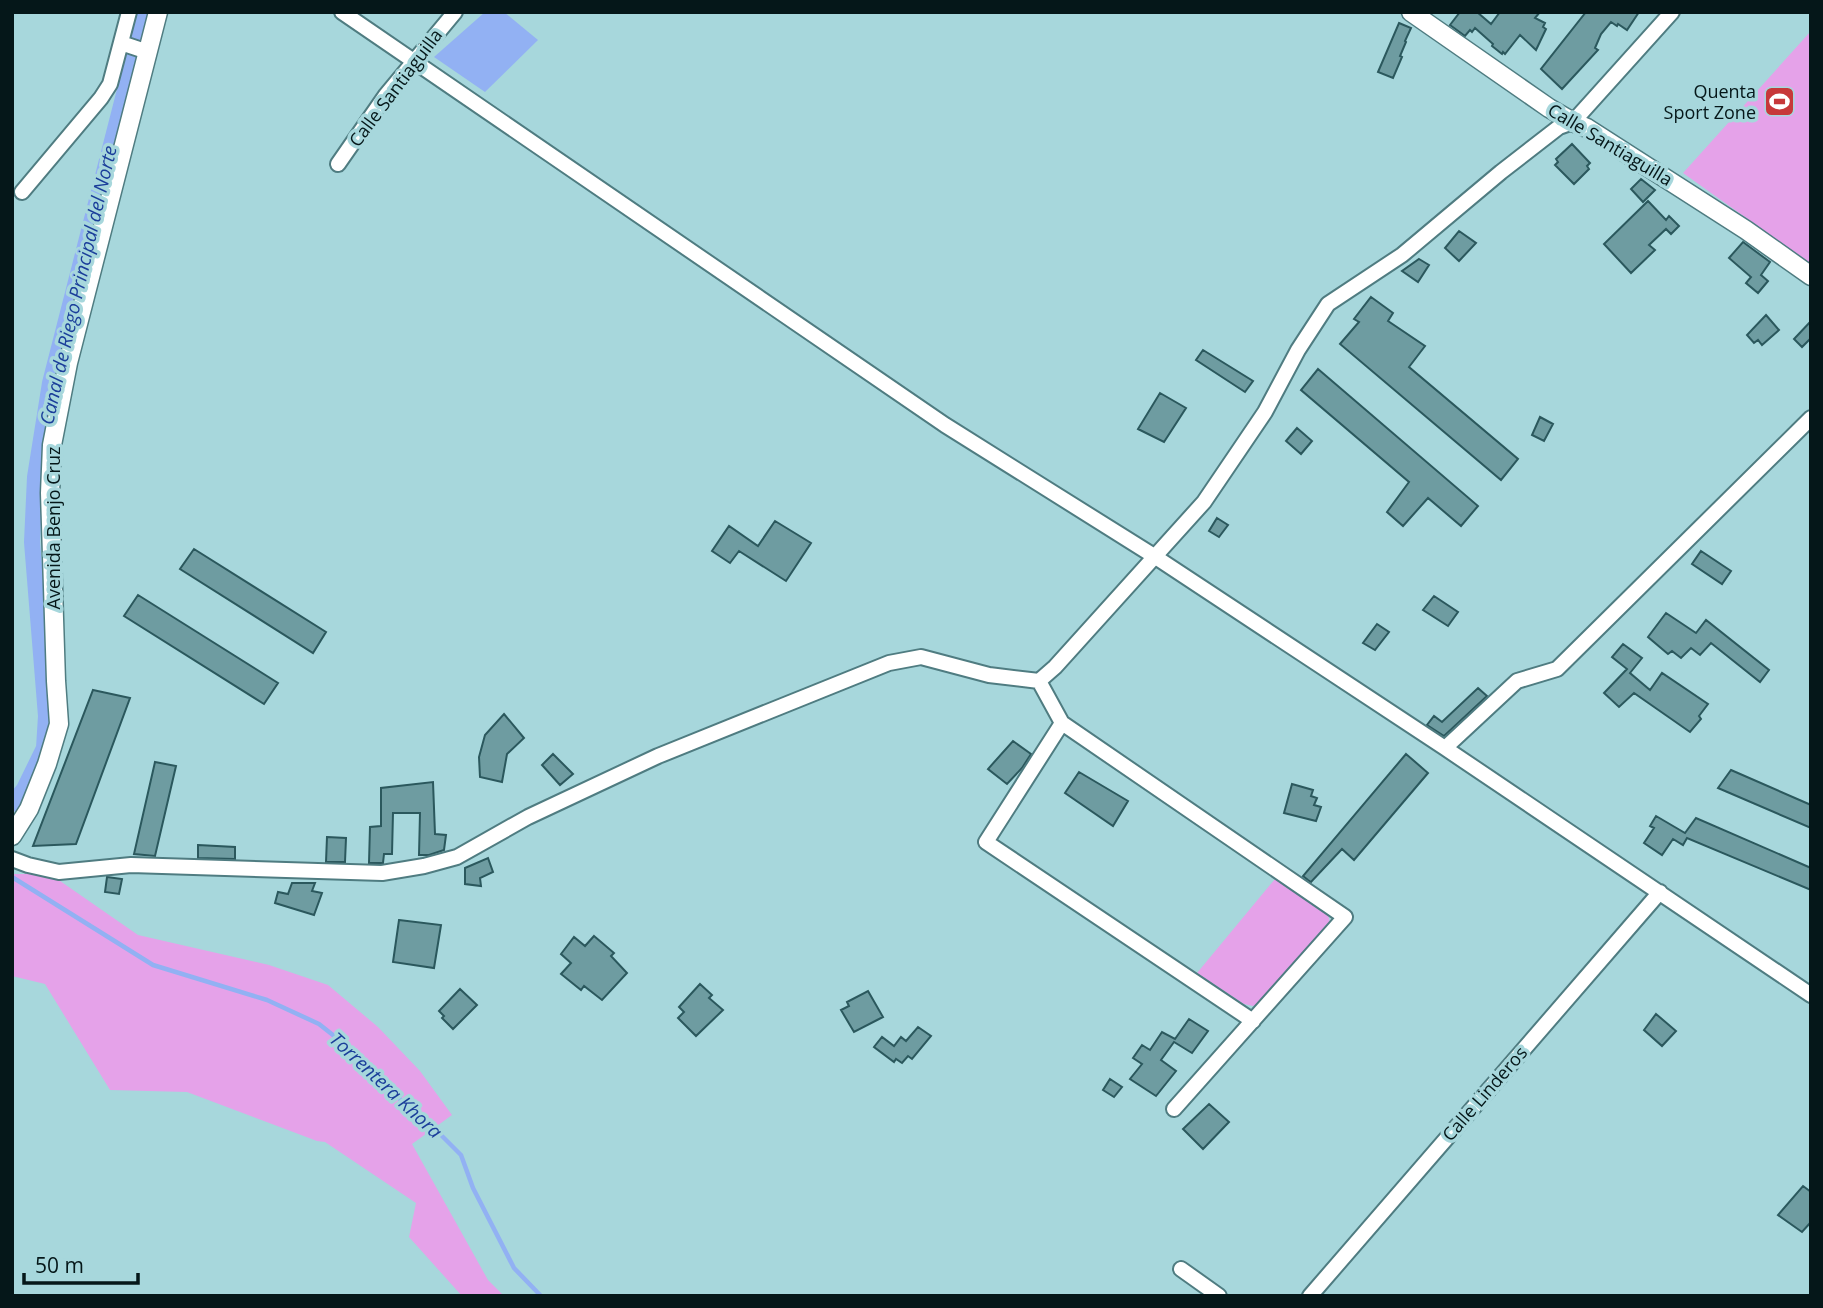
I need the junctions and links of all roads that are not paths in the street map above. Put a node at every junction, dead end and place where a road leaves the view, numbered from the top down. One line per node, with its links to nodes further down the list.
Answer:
1 (129, 12): 7 (street, Avenida Benjo Cruz)
2 (158, 12): 7 (street, Avenida Benjo Cruz)
3 (342, 12): 8 (street)
4 (455, 12): 8 (street, Calle Santiaguilla)
5 (1411, 12): 9 (street, Calle Santiaguilla)
6 (1672, 12): 9 (street)
7 (134, 47): 11 (street, Avenida Benjo Cruz); 18 (street, Avenida Benjo Cruz)
8 (413, 61): 10 (street, Calle Santiaguilla); 14 (street)
9 (1573, 122): 12 (street, Calle Santiaguilla); 14 (street)
10 (338, 164)
11 (22, 192)
12 (1811, 276)
13 (1811, 418): 17 (street)
14 (1154, 556): 15 (street); 17 (street)
15 (1039, 681): 16 (street); 19 (street)
16 (1062, 723): 22 (street); 22 (street)
17 (1445, 748): 20 (street)
18 (12, 836)
19 (12, 859)
20 (1660, 892): 21 (street); 26 (street, Calle Linderos)
21 (1811, 995)
22 (1253, 1021): 23 (street)
23 (1174, 1109)
24 (1181, 1269): 25 (street)
25 (1219, 1296)
26 (1310, 1296)

